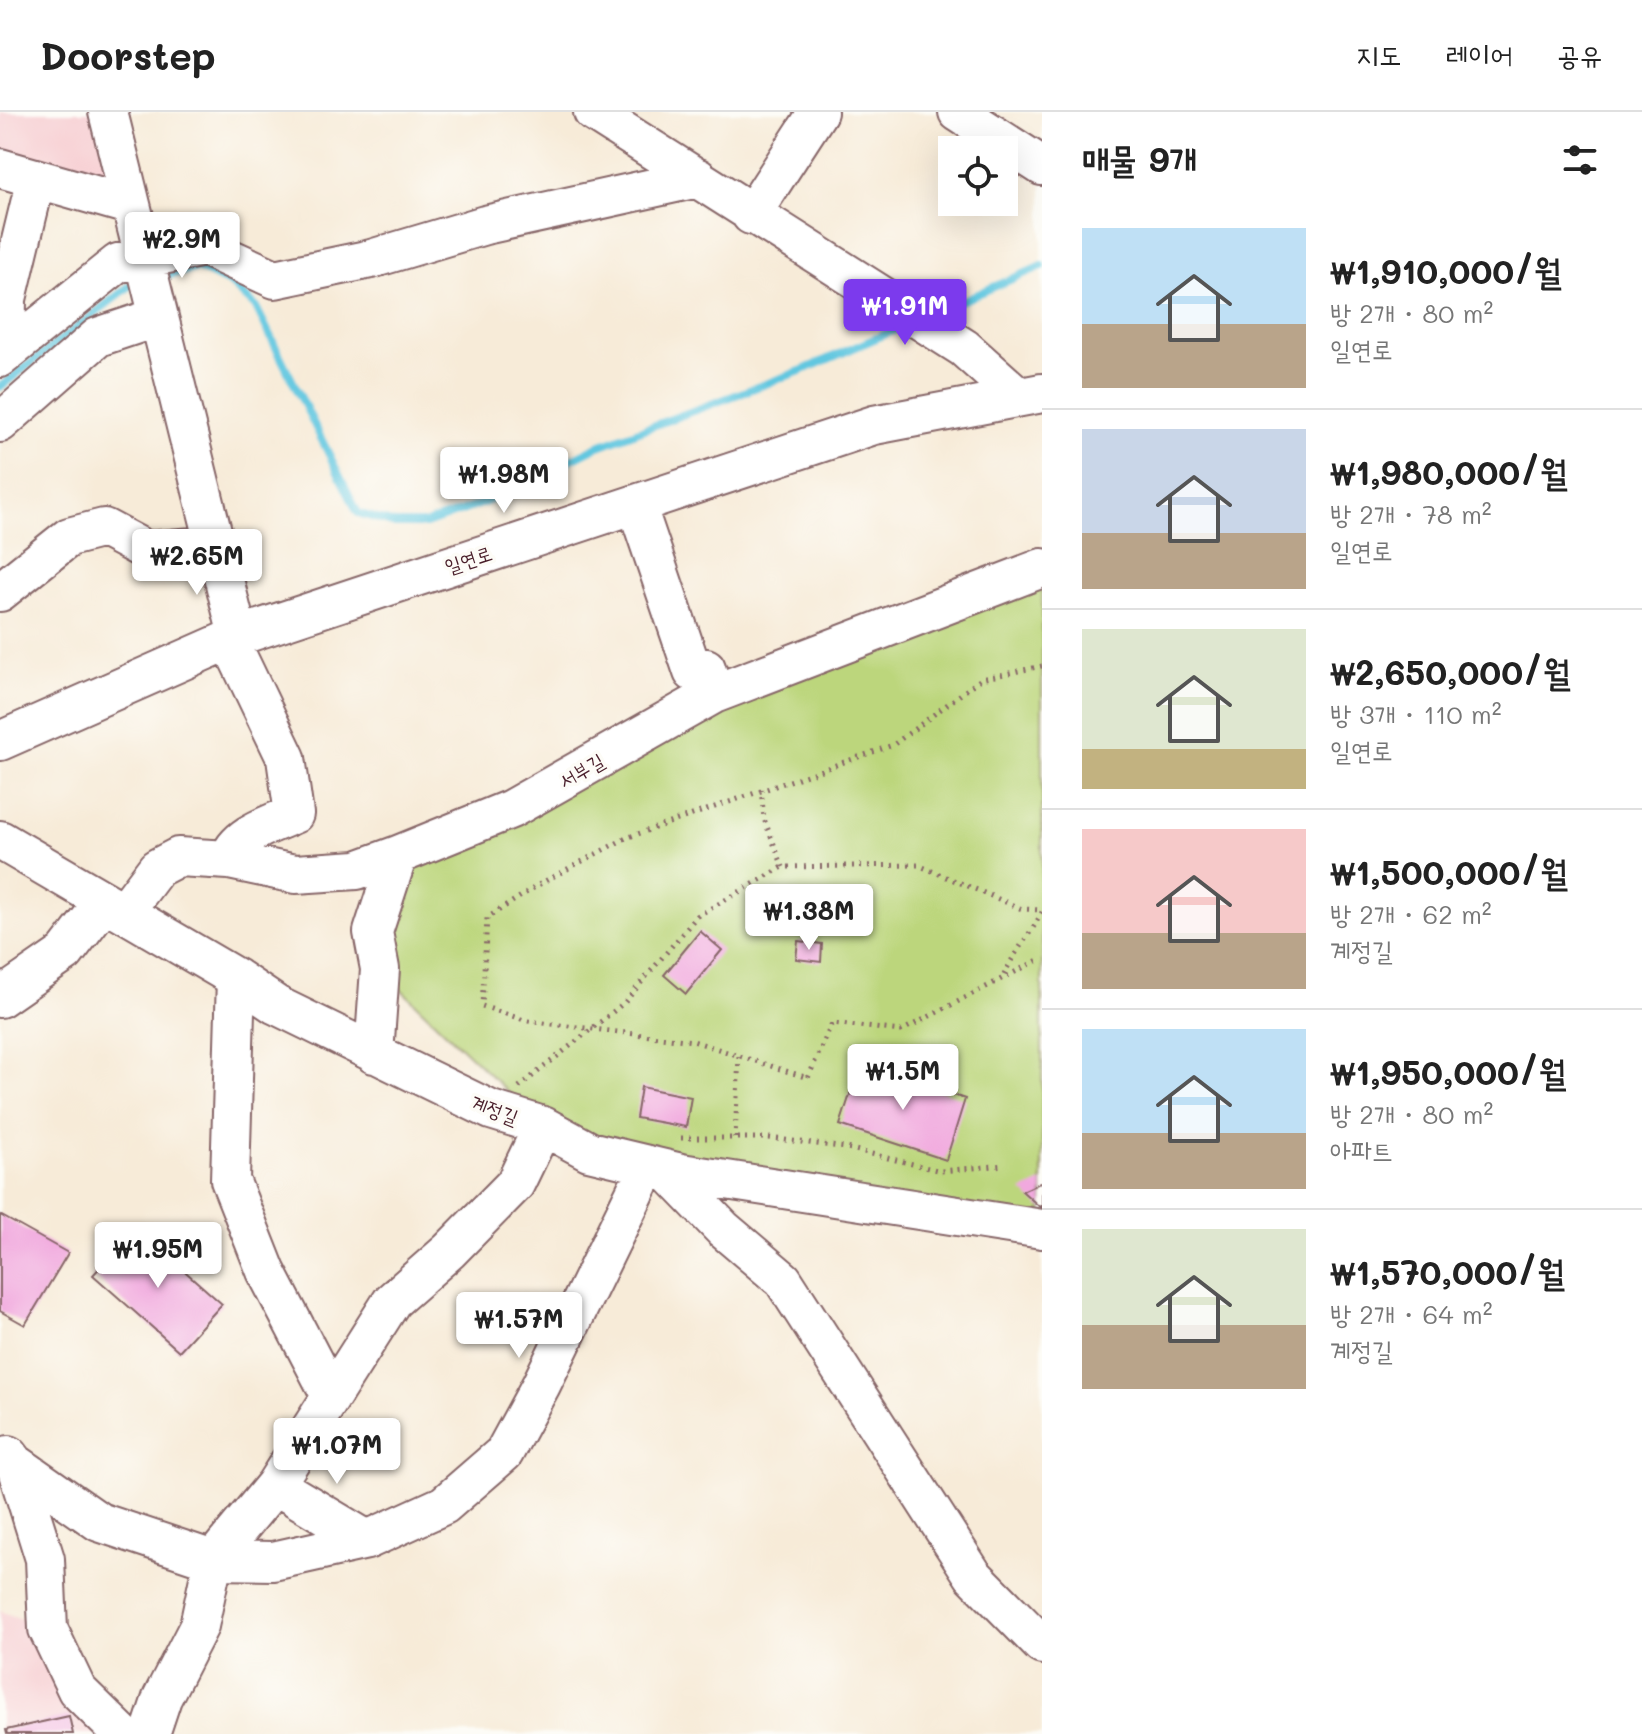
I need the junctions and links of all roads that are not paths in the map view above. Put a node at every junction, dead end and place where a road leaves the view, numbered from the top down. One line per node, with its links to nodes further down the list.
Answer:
1 (108, 112): 8 (street)
2 (593, 112): 6 (street)
3 (818, 112): 9 (street)
4 (958, 112): 5 (street)
5 (1042, 166)
6 (698, 178): 9 (street); 10 (street)
7 (16, 179): 8 (street); 12 (street)
8 (129, 205): 10 (street)
9 (751, 215): 13 (street)
10 (145, 256): 11 (street); 12 (street)
11 (158, 317): 14 (street); 16 (street)
12 (3, 356)
13 (1031, 395): 15 (street, 일연로)
14 (0, 423)
15 (636, 504): 19 (street, 일연로); 20 (street)
16 (217, 545): 18 (street); 19 (street)
17 (1042, 568): 20 (street, 서부길)
18 (0, 592)
19 (234, 638): 21 (street, 일연로); 24 (street)
20 (714, 694): 23 (street, 서부길)
21 (0, 741)
22 (0, 840): 25 (street, 계정길)
23 (398, 855): 24 (street, 서부길); 28 (street)
24 (229, 860): 25 (street, 서부길)
25 (114, 907): 26 (street, 계정길); 27 (street, 서부길)
26 (236, 978): 28 (street, 계정길); 32 (street)
27 (0, 998)
28 (374, 1054): 29 (street, 계정길)
29 (543, 1126): 30 (street, 계정길); 32 (street)
30 (663, 1158): 31 (street, 계정길); 35 (street); 37 (street)
31 (1042, 1229)
32 (330, 1394): 34 (street)
33 (7, 1453): 36 (street); 38 (street)
34 (275, 1485): 35 (street); 36 (street)
35 (367, 1540): 36 (street)
36 (213, 1560): 39 (street)
37 (1042, 1645)
38 (122, 1734)
39 (150, 1734)

